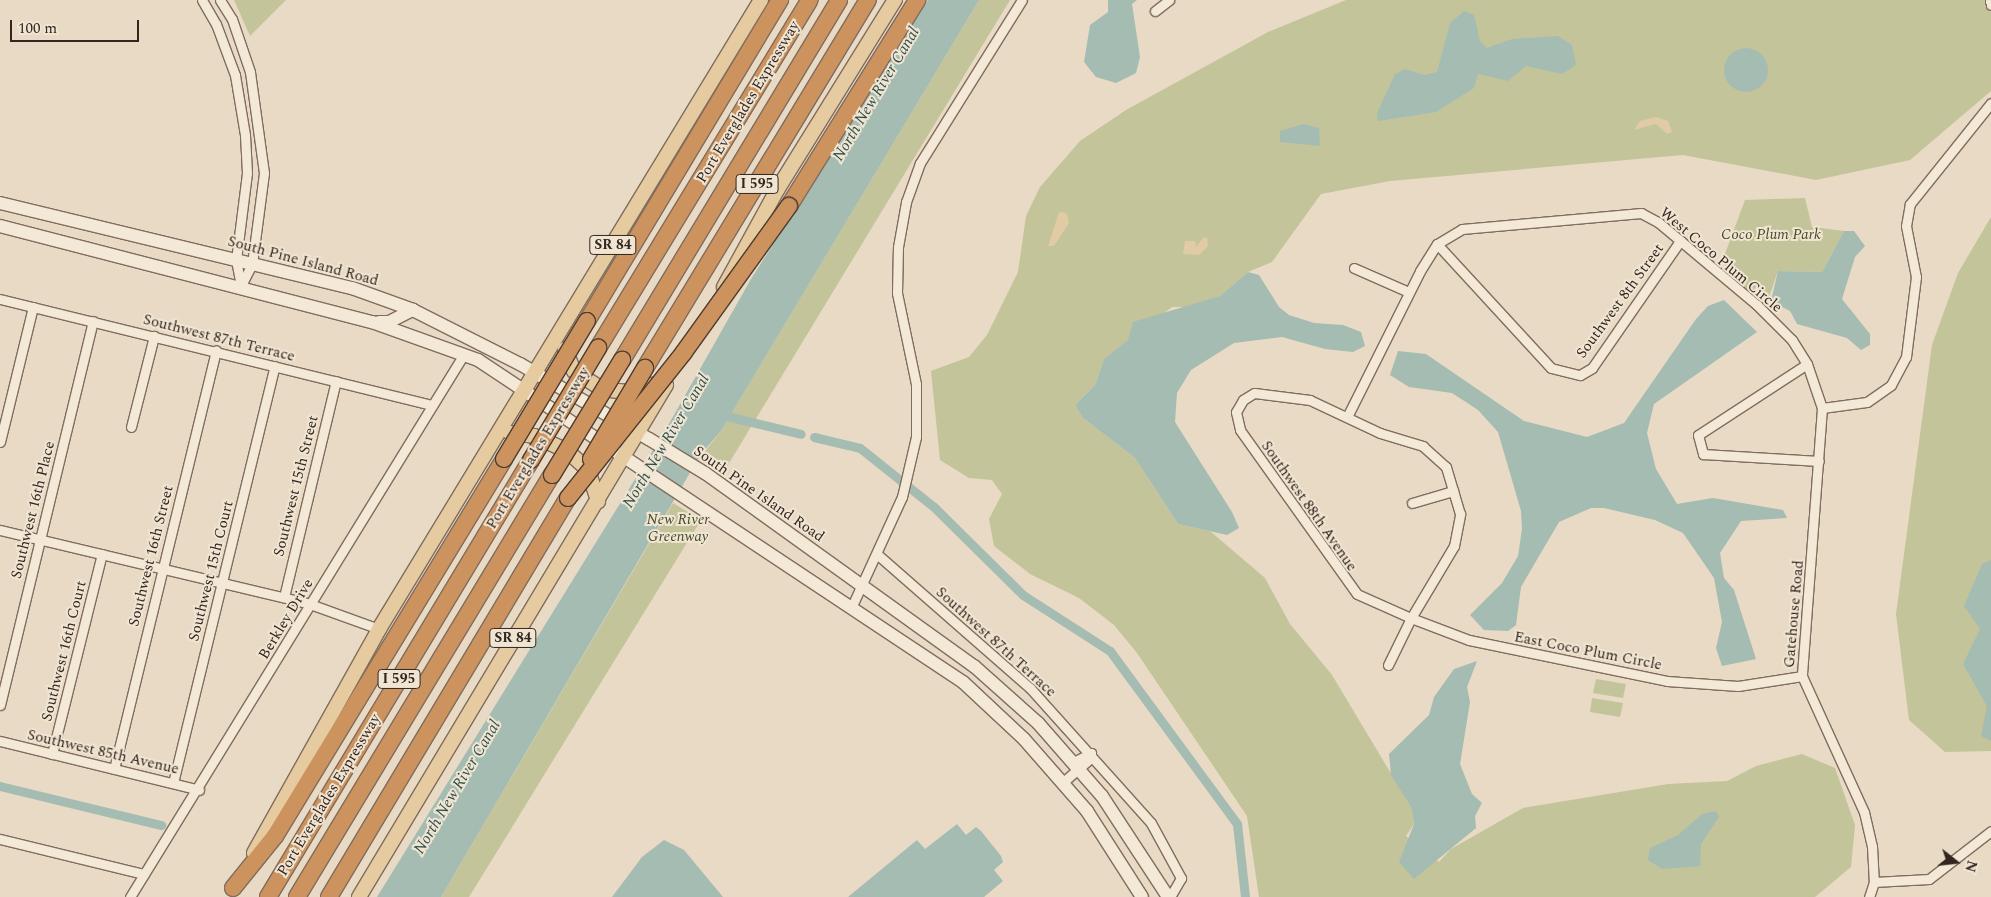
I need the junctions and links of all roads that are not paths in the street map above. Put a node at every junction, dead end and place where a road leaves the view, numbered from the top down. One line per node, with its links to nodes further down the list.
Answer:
1 (202, 0): 20 (street)
2 (220, 0): 21 (street)
3 (780, 0): 81 (highway, bridge)
4 (810, 0): 83 (highway, Port Everglades Expressway / I 595, bridge)
5 (839, 0): 84 (highway, bridge)
6 (868, 0): 50 (highway, I 595, bridge)
7 (895, 0): 37 (main road, SR 84)
8 (917, 0): 50 (highway, bridge)
9 (1022, 0): 56 (street)
10 (1169, 0): 14 (street)
11 (1990, 0): 13 (street)
12 (755, 3): 30 (main road, SR 84)
13 (1991, 5)
14 (1155, 11)
15 (1991, 103): 41 (street)
16 (0, 203): 20 (main road, South Pine Island Road)
17 (0, 226): 23 (main road)
18 (1680, 241): 19 (street, West Coco Plum Circle); 19 (street, Southwest 8th Street); 34 (street, West Coco Plum Circle)
19 (1437, 244): 24 (street)
20 (236, 260): 21 (main road, South Pine Island Road); 23 (street)
21 (252, 264): 23 (street); 27 (main road, South Pine Island Road)
22 (1354, 268): 24 (street)
23 (241, 286): 29 (main road)
24 (1409, 292): 42 (street)
25 (0, 299): 26 (street, Southwest 87th Terrace)
26 (33, 307): 28 (street, Southwest 87th Terrace); 45 (street)
27 (413, 310): 29 (main road); 36 (main road, South Pine Island Road)
28 (93, 321): 31 (street, Southwest 87th Terrace); 54 (street, Southwest 16th Place)
29 (372, 322): 33 (main road)
30 (562, 328): 36 (main road, SR 84); 37 (main road)
31 (154, 336): 32 (street, Southwest 87th Terrace); 43 (street)
32 (216, 350): 35 (street, Southwest 87th Terrace); 57 (street, Southwest 16th Street)
33 (464, 354): 39 (main road); 40 (street, Berkley Drive)
34 (1807, 364): 41 (street, West Coco Plum Circle); 48 (street)
35 (275, 366): 38 (street, Southwest 87th Terrace); 58 (street, Southwest 15th Court)
36 (536, 372): 39 (main road, SR 84); 44 (main road, South Pine Island Road)
37 (668, 380): 44 (main road, SR 84)
38 (336, 381): 40 (street, Southwest 87th Terrace); 60 (street, Southwest 15th Street)
39 (527, 390): 46 (main road, SR 84); 47 (main road)
40 (432, 405): 62 (street, Berkley Drive)
41 (1822, 408): 48 (street, Gatehouse Road)
42 (1347, 418): 49 (street); 61 (street, Southwest 88th Avenue)
43 (131, 427)
44 (636, 432): 47 (main road, SR 84); 59 (main road, South Pine Island Road)
45 (0, 442)
46 (492, 445): 51 (main road); 65 (main road, SR 84)
47 (622, 459): 51 (main road, SR 84); 63 (main road)
48 (1819, 461): 67 (street, Gatehouse Road)
49 (1453, 491): 52 (street); 64 (street)
50 (568, 498): 85 (highway, I 595)
51 (598, 501): 86 (main road, SR 84)
52 (1412, 503)
53 (0, 530): 54 (street)
54 (40, 539): 55 (street); 68 (street, Southwest 16th Place)
55 (102, 554): 57 (street); 71 (street, Southwest 16th Court)
56 (878, 555): 59 (street); 70 (street, Southwest 87th Terrace)
57 (162, 567): 58 (street); 73 (street, Southwest 16th Street)
58 (223, 582): 60 (street); 74 (street, Southwest 15th Court)
59 (864, 587): 63 (street); 72 (main road, South Pine Island Road)
60 (284, 598): 62 (street)
61 (1375, 602): 64 (street, East Coco Plum Circle)
62 (310, 604): 65 (street); 76 (street, Berkley Drive)
63 (852, 606): 75 (main road)
64 (1411, 618): 66 (street); 67 (street, East Coco Plum Circle)
65 (379, 629): 81 (main road, SR 84)
66 (1388, 665)
67 (1802, 676): 80 (street, Gatehouse Road)
68 (0, 705)
69 (0, 741): 71 (street, Southwest 85th Avenue)
70 (1091, 753): 72 (street); 88 (street, Southwest 87th Terrace)
71 (52, 754): 73 (street, Southwest 85th Avenue)
72 (1076, 767): 75 (street); 88 (main road, South Pine Island Road)
73 (114, 769): 74 (street, Southwest 85th Avenue)
74 (173, 783): 76 (street, Southwest 85th Avenue)
75 (1062, 783): 87 (main road)
76 (199, 790): 79 (street, Berkley Drive)
77 (1991, 831): 80 (street)
78 (0, 839): 79 (street)
79 (144, 874): 82 (street, Berkley Drive)
80 (1874, 882): 89 (street, Gatehouse Road)
81 (231, 892)
82 (130, 897)
83 (268, 897)
84 (297, 897)
85 (329, 897)
86 (359, 897)
87 (1142, 897)
88 (1169, 897)
89 (1869, 897)

